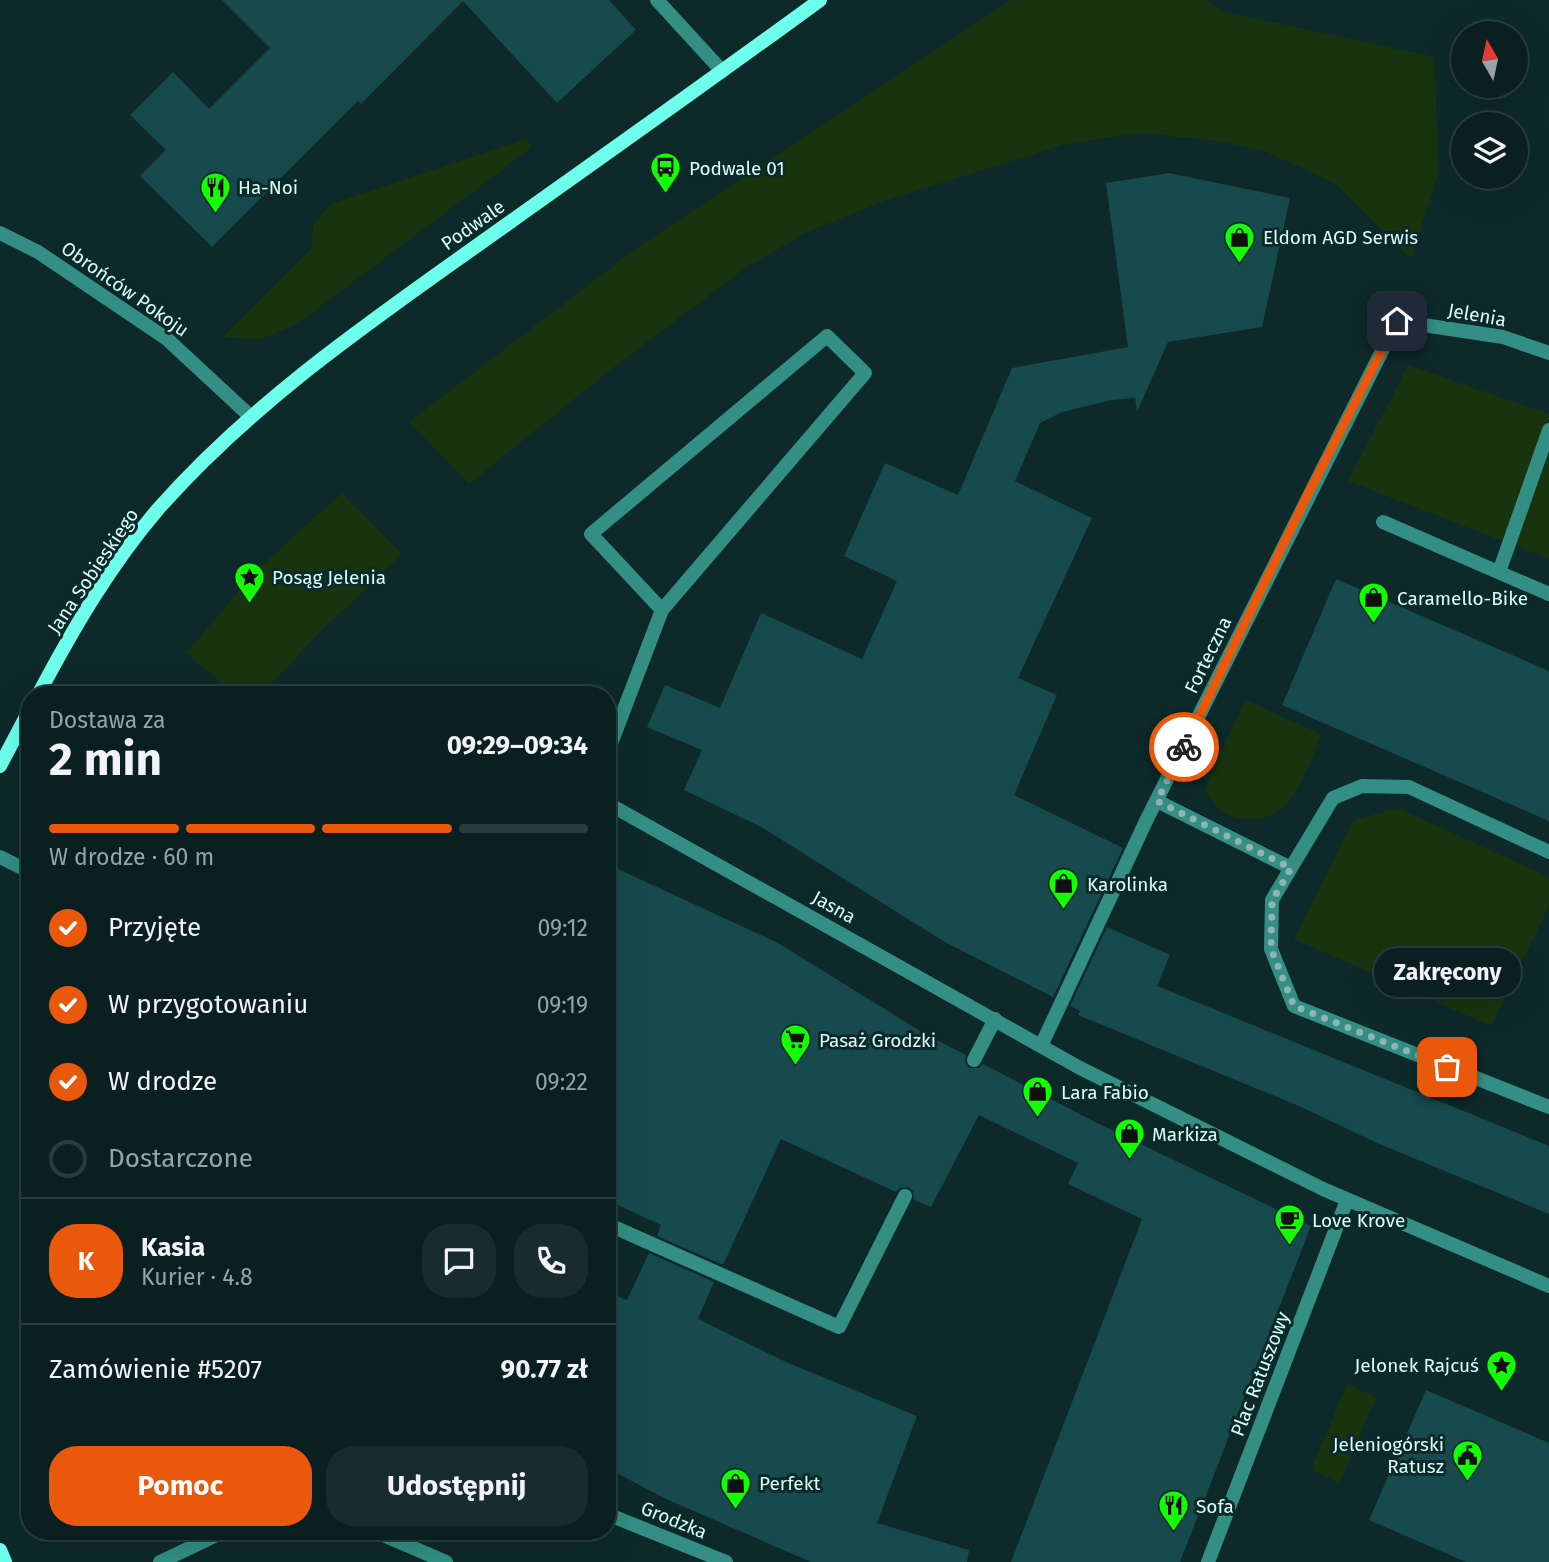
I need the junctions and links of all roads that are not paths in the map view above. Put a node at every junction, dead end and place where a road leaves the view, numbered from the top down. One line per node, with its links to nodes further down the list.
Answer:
1 (657, 0): 3 (street)
2 (820, 0): 3 (street, Podwale)
3 (722, 71): 7 (street, Podwale)
4 (0, 233): 7 (street, Obrońców Pokoju)
5 (1397, 321): 6 (street, Jelenia); 17 (street, Forteczna)
6 (1549, 354)
7 (250, 416): 13 (street, Jana Sobieskiego)
8 (1549, 430): 10 (street)
9 (1383, 522): 10 (street)
10 (1499, 572): 11 (street)
11 (1549, 594)
12 (662, 610): 12 (street); 15 (street)
13 (43, 686)
14 (21, 726): 16 (street)
15 (616, 730)
16 (0, 766)
17 (1157, 801): 22 (street); 24 (street, Forteczna)
18 (616, 808): 23 (street, Jasna)
19 (1549, 852): 22 (street)
20 (0, 857): 21 (street)
21 (21, 868)
22 (1291, 868): 26 (street)
23 (995, 1019): 24 (street, Jasna); 25 (street)
24 (1041, 1046): 28 (street)
25 (974, 1060)
26 (1549, 1107)
27 (905, 1196): 29 (street)
28 (1347, 1200): 30 (street); 39 (street, Plac Ratuszowy)
29 (616, 1228)
30 (1549, 1286)
31 (616, 1518): 38 (street, Grodzka)
32 (206, 1540): 36 (street)
33 (395, 1540): 37 (street)
34 (0, 1550): 35 (street)
35 (5, 1562)
36 (160, 1562)
37 (446, 1562)
38 (726, 1562)
39 (1208, 1562)

